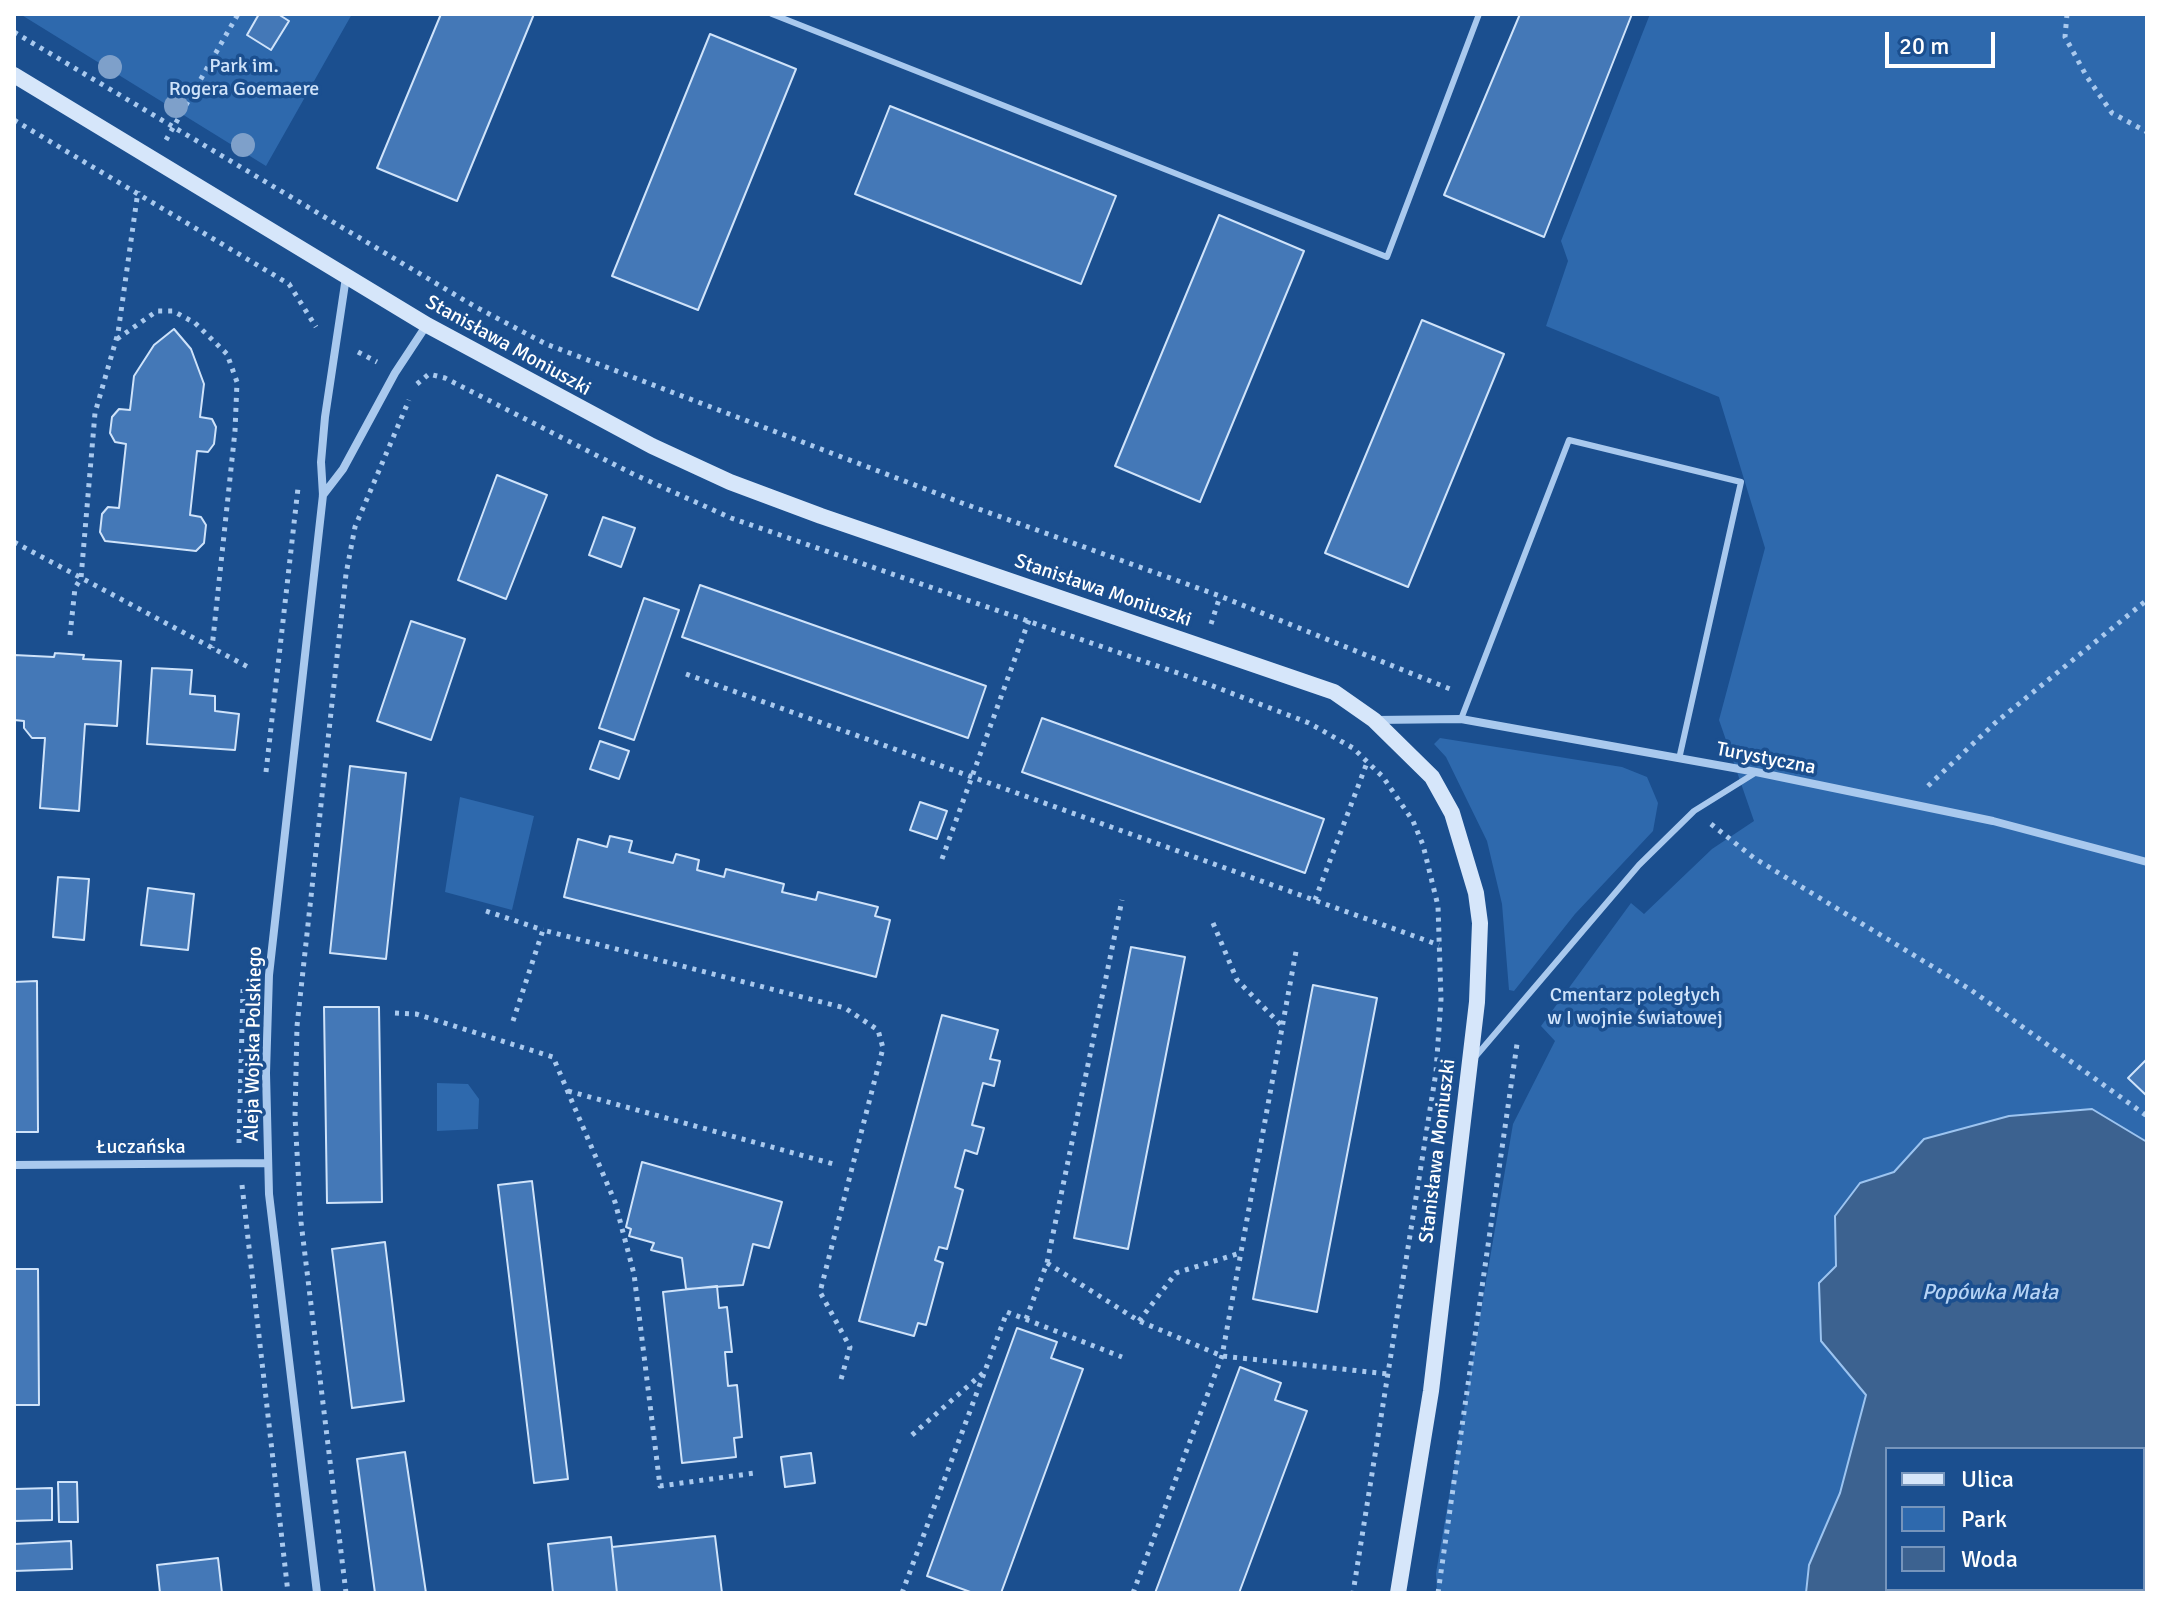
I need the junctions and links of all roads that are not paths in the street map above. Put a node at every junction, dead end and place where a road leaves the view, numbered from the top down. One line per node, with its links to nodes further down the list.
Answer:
1 (772, 14): 2 (lane)
2 (1479, 14)
3 (14, 75): 4 (street, Stanisława Moniuszki)
4 (346, 277): 5 (street, Stanisława Moniuszki); 6 (street, Aleja Wojska Polskiego)
5 (427, 325): 6 (street, Aleja Wojska Polskiego); 8 (street, Stanisława Moniuszki)
6 (323, 495): 13 (street, Aleja Wojska Polskiego)
7 (1461, 719): 8 (street, Turystyczna); 9 (street, Turystyczna); 9 (lane)
8 (1374, 720): 12 (street, Stanisława Moniuszki)
9 (1679, 759): 10 (street, Turystyczna)
10 (1756, 772): 11 (street, Turystyczna); 12 (lane)
11 (2147, 862)
12 (1468, 1065): 16 (street, Stanisława Moniuszki)
13 (268, 1163): 14 (street, Łuczańska); 15 (street, Aleja Wojska Polskiego)
14 (14, 1165)
15 (317, 1593)
16 (1398, 1593)

